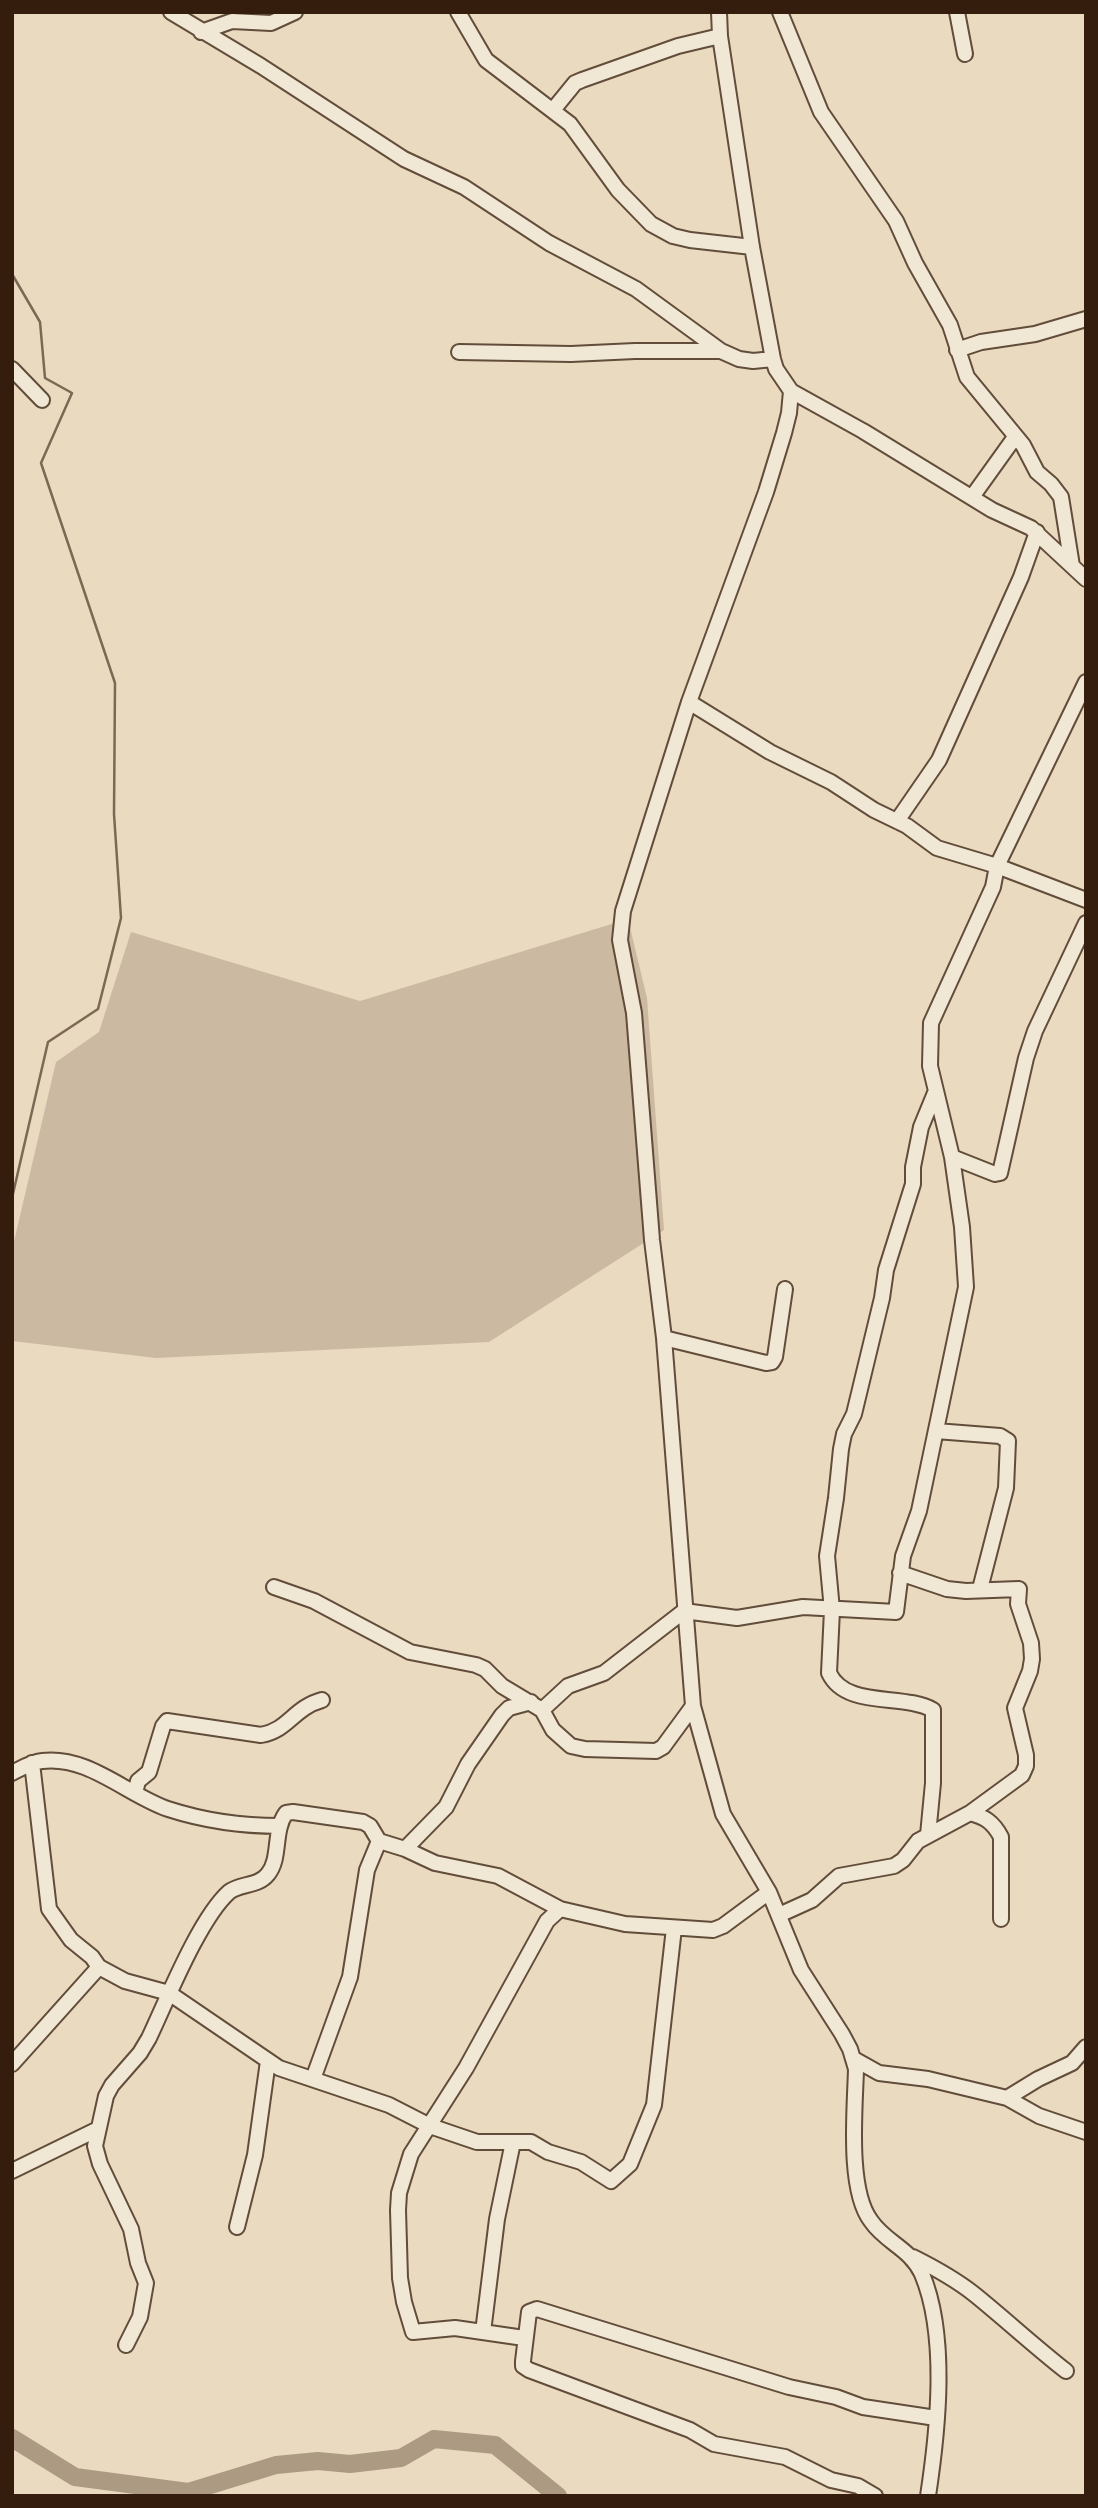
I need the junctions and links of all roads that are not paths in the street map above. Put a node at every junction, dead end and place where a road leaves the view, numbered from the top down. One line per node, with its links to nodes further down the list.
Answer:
1 (171, 12): 7 (street)
2 (295, 12): 7 (street)
3 (458, 12): 10 (street)
4 (719, 12): 8 (street)
5 (780, 12): 13 (street)
6 (957, 12): 9 (street)
7 (201, 32): 14 (street)
8 (720, 36): 10 (street); 11 (street)
9 (965, 54)
10 (553, 110): 11 (street)
11 (752, 247): 16 (street)
12 (1086, 319): 13 (street)
13 (957, 350): 20 (street)
14 (721, 351): 15 (street); 16 (street)
15 (459, 352)
16 (773, 359): 18 (street)
17 (12, 369): 19 (street)
18 (791, 391): 21 (street); 26 (street)
19 (42, 400)
20 (1015, 437): 21 (street); 23 (street)
21 (972, 497): 22 (street)
22 (1037, 532): 23 (street); 27 (street)
23 (1072, 566): 24 (street)
24 (1086, 579)
25 (1086, 682): 28 (street)
26 (689, 702): 27 (street); 34 (street)
27 (897, 821): 28 (street)
28 (997, 866): 29 (street); 31 (street)
29 (1086, 900)
30 (1086, 923): 32 (street)
31 (936, 1093): 32 (street); 39 (street)
32 (952, 1157): 35 (street)
33 (785, 1289): 34 (street)
34 (664, 1338): 40 (street)
35 (936, 1431): 36 (street); 38 (street)
36 (900, 1573): 38 (street); 39 (street)
37 (274, 1587): 42 (street)
38 (980, 1589): 47 (street)
39 (832, 1610): 40 (street); 49 (street)
40 (684, 1611): 42 (street); 43 (street)
41 (322, 1700): 46 (street)
42 (536, 1706): 43 (street); 51 (street)
43 (693, 1706): 52 (street)
44 (32, 1763): 45 (street); 46 (street); 57 (street)
45 (12, 1773)
46 (135, 1793): 48 (street)
47 (970, 1813): 49 (street); 55 (street)
48 (280, 1826): 50 (street); 58 (street)
49 (928, 1835): 54 (street)
50 (379, 1841): 51 (street); 63 (street)
51 (405, 1849): 53 (street)
52 (768, 1892): 54 (street); 56 (street)
53 (560, 1909): 56 (street); 65 (street)
54 (779, 1915): 60 (street)
55 (1001, 1919)
56 (674, 1928): 68 (street)
57 (99, 1966): 58 (street); 62 (street)
58 (169, 1993): 61 (street); 66 (street)
59 (1086, 2047): 64 (street)
60 (854, 2059): 64 (street); 73 (street)
61 (268, 2061): 63 (street); 72 (street)
62 (12, 2064)
63 (313, 2079): 65 (street)
64 (1007, 2098): 67 (street)
65 (430, 2126): 68 (street); 74 (street)
66 (98, 2129): 70 (street); 76 (street)
67 (1086, 2132)
68 (513, 2142): 74 (street)
69 (12, 2158): 70 (street)
70 (30, 2164): 71 (street)
71 (12, 2171)
72 (237, 2227)
73 (912, 2257): 77 (street); 78 (street)
74 (483, 2332): 75 (street)
75 (524, 2338): 78 (street); 79 (street)
76 (126, 2345)
77 (1066, 2371)
78 (936, 2418): 80 (street)
79 (875, 2496)
80 (928, 2496)

